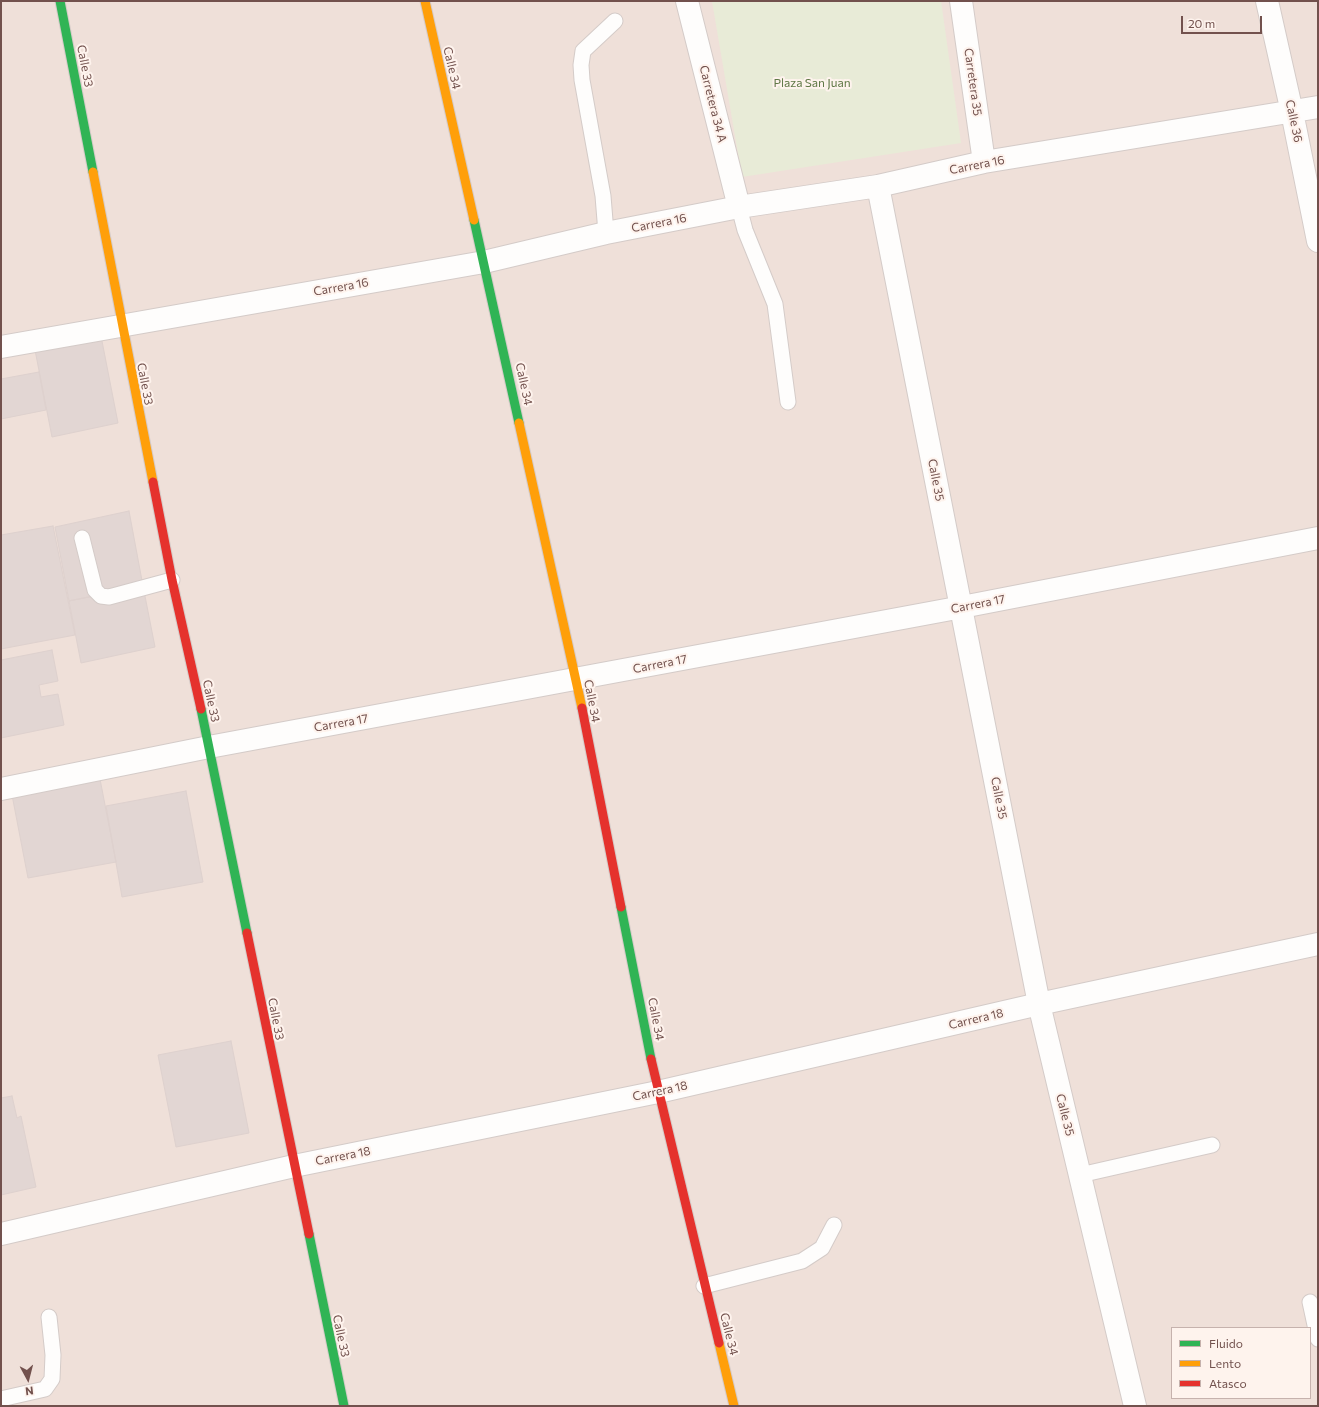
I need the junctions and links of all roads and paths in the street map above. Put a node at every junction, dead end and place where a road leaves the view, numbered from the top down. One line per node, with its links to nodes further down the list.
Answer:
1 (60, 1): 15 (street, Calle 33)
2 (425, 1): 14 (street, Calle 34)
3 (687, 1): 11 (street, Carretera 34 A)
4 (961, 1): 9 (street, Carretera 35)
5 (1267, 1): 8 (street, Calle 36)
6 (616, 21): 12 (lane)
7 (1318, 107): 8 (street, Carrera 16)
8 (1292, 112): 9 (street, Carrera 16); 13 (street, Calle 36)
9 (984, 162): 10 (street, Carrera 16)
10 (878, 186): 11 (street, Carrera 16); 21 (street, Calle 35)
11 (738, 207): 12 (street, Carrera 16); 17 (lane)
12 (606, 233): 14 (street, Carrera 16)
13 (1318, 241)
14 (484, 262): 15 (street, Carrera 16); 22 (street, Calle 34)
15 (122, 326): 16 (street, Carrera 16); 20 (street, Calle 33)
16 (1, 347)
17 (788, 402)
18 (82, 538): 20 (lane)
19 (1318, 538): 21 (street, Carrera 17)
20 (172, 580): 23 (street, Calle 33)
21 (962, 608): 22 (street, Carrera 17); 26 (street, Calle 35)
22 (576, 680): 23 (street, Carrera 17); 27 (street, Calle 34)
23 (209, 747): 24 (street, Carrera 17); 29 (street, Calle 33)
24 (1, 789)
25 (1318, 944): 26 (street, Carrera 18)
26 (1038, 1004): 27 (street, Carrera 18); 30 (street, Calle 35)
27 (658, 1092): 29 (street, Carrera 18); 33 (street, Calle 34)
28 (1212, 1145): 30 (lane)
29 (294, 1166): 32 (street, Carrera 18); 38 (street, Calle 33)
30 (1080, 1175): 40 (street, Calle 35)
31 (834, 1225): 33 (lane)
32 (1, 1234)
33 (704, 1286): 39 (street, Calle 34)
34 (1310, 1302): 36 (lane)
35 (49, 1317): 37 (lane)
36 (1318, 1339)
37 (1, 1399)
38 (344, 1406)
39 (734, 1406)
40 (1135, 1406)

